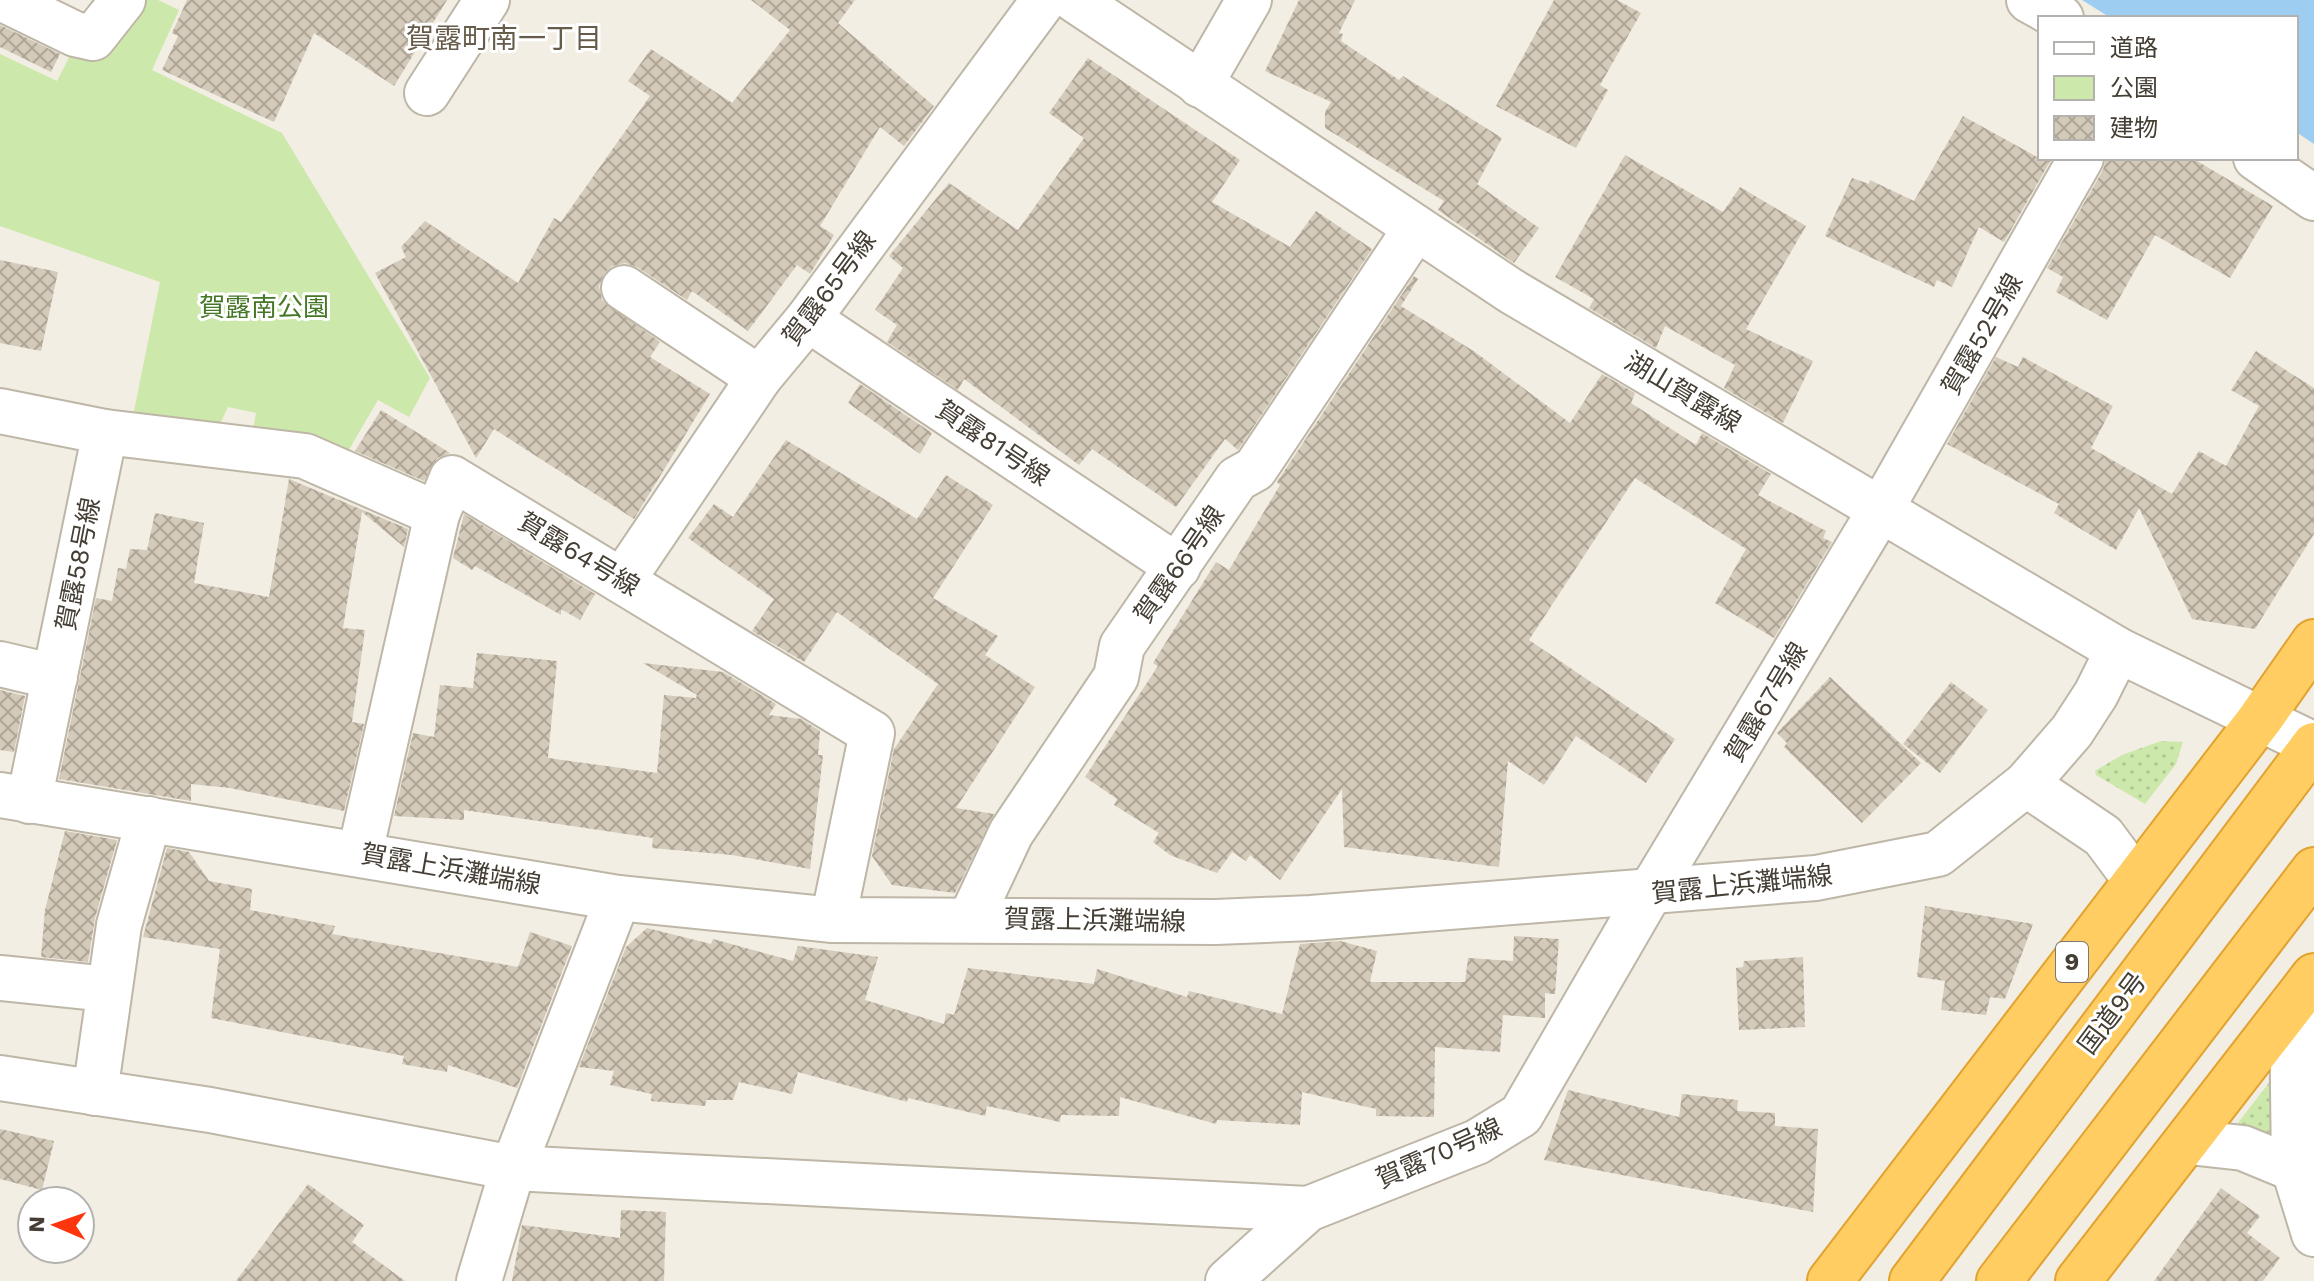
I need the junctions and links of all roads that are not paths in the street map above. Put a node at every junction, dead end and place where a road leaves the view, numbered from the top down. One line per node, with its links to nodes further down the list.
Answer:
1 (5, 0): 2 (street)
2 (123, 0)
3 (487, 0): 10 (street)
4 (1044, 0): 16 (street, 賀露65号線)
5 (1075, 0): 9 (street, 湖山賀露線)
6 (1249, 0): 9 (street)
7 (2029, 0): 8 (street)
8 (2057, 16)
9 (1200, 85): 14 (street, 湖山賀露線)
10 (427, 93)
11 (2080, 160): 20 (street, 賀露52号線)
12 (2259, 160): 13 (street)
13 (2314, 198)
14 (1416, 228): 20 (street, 湖山賀露線); 22 (street, 賀露66号線)
15 (624, 288): 17 (street)
16 (808, 319): 17 (street, 賀露65号線); 22 (street, 賀露81号線)
17 (759, 378): 23 (street, 賀露65号線)
18 (0, 411): 19 (street)
19 (105, 432): 21 (street); 27 (street, 賀露58号線)
20 (1881, 509): 25 (street, 湖山賀露線); 35 (street, 賀露67号線)
21 (437, 514): 23 (street, 賀露64号線); 32 (street, 賀露64号線)
22 (1178, 567): 37 (street, 賀露66号線)
23 (622, 581): 38 (street, 賀露64号線)
24 (2314, 642): 28 (highway, 9)
25 (2118, 650): 28 (street, 湖山賀露線); 29 (street, 賀露上浜灘端線)
26 (0, 664): 27 (street)
27 (55, 677): 30 (street, 賀露58号線)
28 (2294, 735): 34 (highway, 9); 52 (highway, 国道9号 / 9)
29 (2026, 784): 34 (street); 35 (street, 賀露上浜灘端線)
30 (15, 798): 31 (street, 賀露上浜灘端線)
31 (149, 819): 32 (street, 賀露上浜灘端線); 40 (street)
32 (360, 853): 36 (street, 賀露上浜灘端線)
33 (2314, 870): 53 (highway)
34 (2135, 879): 51 (highway, 9)
35 (1649, 894): 37 (street, 賀露上浜灘端線); 47 (street, 賀露70号線)
36 (618, 898): 38 (street, 賀露上浜灘端線); 46 (street)
37 (971, 918): 38 (street, 賀露上浜灘端線)
38 (833, 920)
39 (0, 978): 40 (street)
40 (108, 989): 43 (street)
41 (2303, 990): 44 (highway); 45 (street)
42 (0, 1078): 43 (street)
43 (95, 1093): 46 (street)
44 (2189, 1142): 45 (street); 54 (highway)
45 (2304, 1154): 48 (street)
46 (513, 1168): 47 (street); 49 (street)
47 (1308, 1209): 50 (street, 賀露70号線)
48 (2314, 1234)
49 (479, 1281)
50 (1228, 1281)
51 (1830, 1281)
52 (1912, 1281)
53 (1999, 1281)
54 (2078, 1281)

